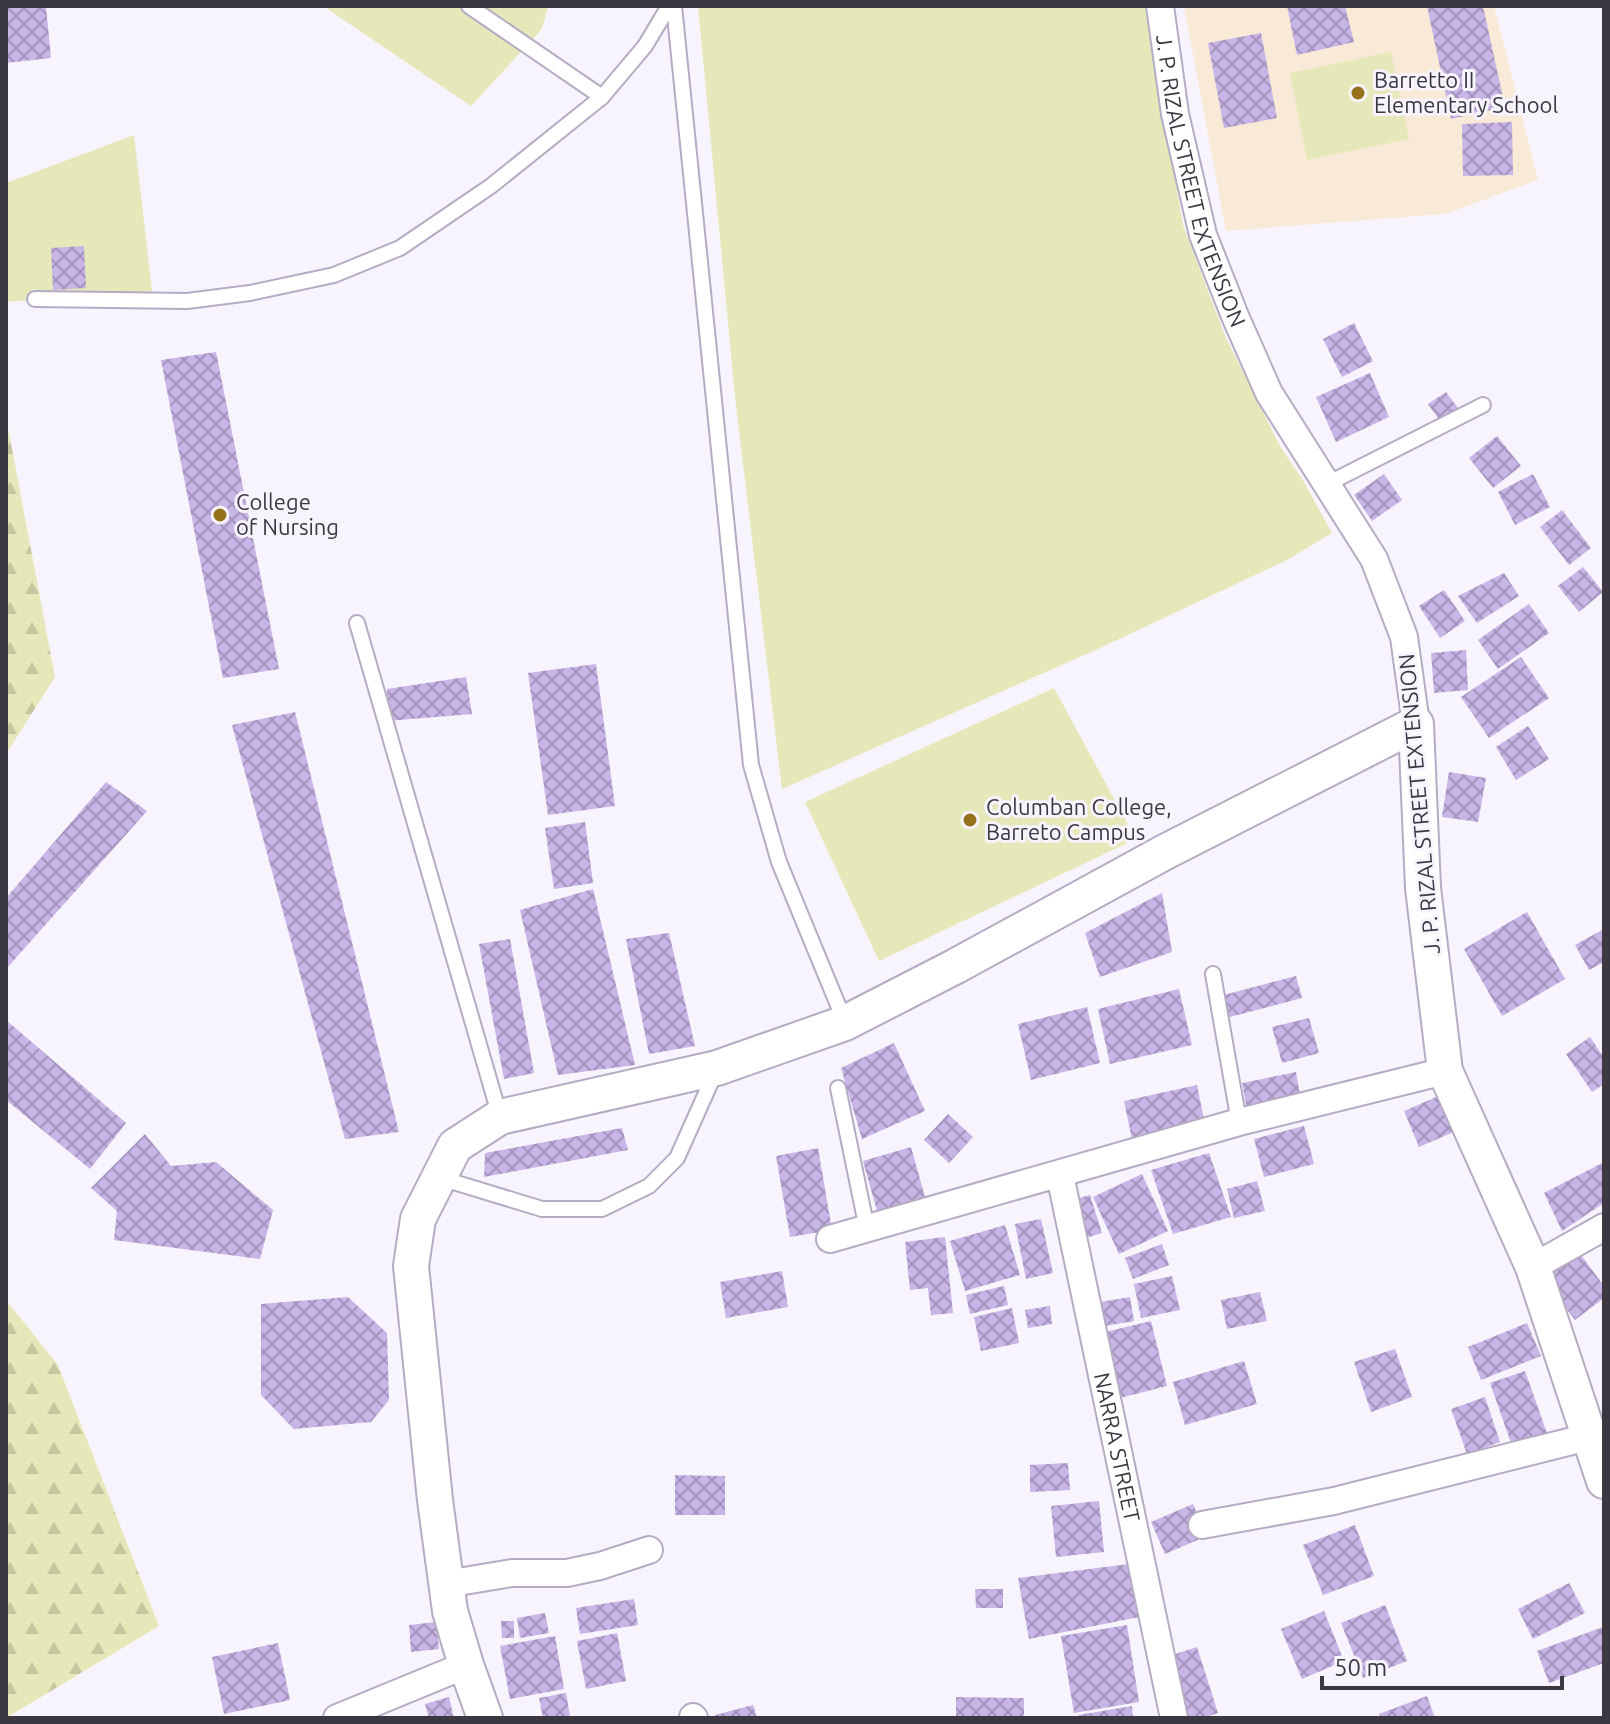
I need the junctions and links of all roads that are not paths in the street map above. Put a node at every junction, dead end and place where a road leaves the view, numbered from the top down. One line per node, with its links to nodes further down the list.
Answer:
1 (469, 6): 4 (lane)
2 (671, 6): 4 (lane); 11 (lane)
3 (1160, 6): 7 (street, J. P. RIZAL STREET EXTENSION)
4 (602, 97): 5 (lane)
5 (35, 299)
6 (1483, 405): 7 (lane)
7 (1325, 485): 9 (street, J. P. RIZAL STREET EXTENSION)
8 (357, 623): 15 (lane)
9 (1416, 724): 11 (street); 13 (street, J. P. RIZAL STREET EXTENSION)
10 (1213, 974): 16 (lane)
11 (845, 1023): 12 (street)
12 (717, 1068): 15 (street); 18 (lane)
13 (1445, 1071): 16 (street); 22 (street, J. P. RIZAL STREET EXTENSION)
14 (838, 1088): 20 (lane)
15 (500, 1117): 18 (street)
16 (1239, 1122): 17 (street)
17 (1060, 1175): 20 (street); 31 (street, NARRA STREET)
18 (437, 1177): 27 (street)
19 (1604, 1227): 22 (street)
20 (867, 1229): 21 (street)
21 (830, 1239)
22 (1533, 1267): 23 (street, J. P. RIZAL STREET EXTENSION)
23 (1597, 1436): 24 (street, J. P. RIZAL STREET EXTENSION); 25 (street)
24 (1604, 1481)
25 (1202, 1525)
26 (649, 1550): 27 (street)
27 (446, 1584): 28 (street)
28 (466, 1665): 29 (street); 30 (street)
29 (337, 1718)
30 (485, 1718)
31 (1174, 1718)

